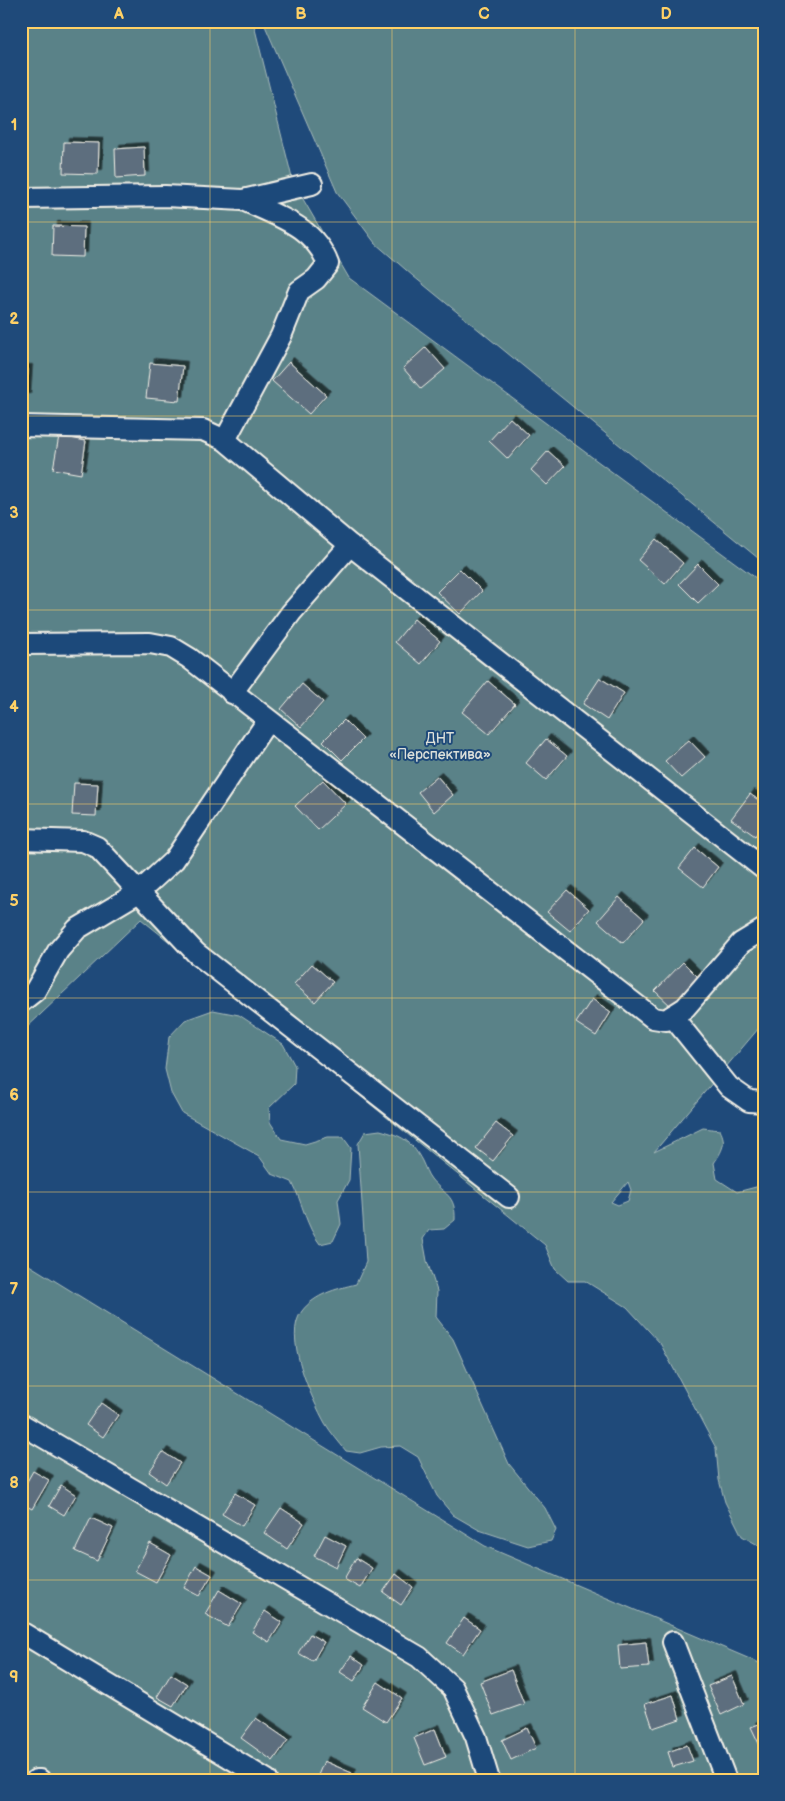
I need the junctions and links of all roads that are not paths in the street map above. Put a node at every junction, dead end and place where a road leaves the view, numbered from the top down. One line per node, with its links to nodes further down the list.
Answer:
1 (312, 184): 3 (street)
2 (21, 198): 3 (street)
3 (243, 200): 5 (street)
4 (21, 426): 5 (street)
5 (225, 440): 6 (street)
6 (350, 545): 8 (street); 11 (street)
7 (21, 644): 8 (street)
8 (232, 693): 9 (street)
9 (268, 720): 12 (street); 15 (street)
10 (21, 839): 12 (street)
11 (764, 869)
12 (139, 892): 14 (street); 17 (street)
13 (764, 929): 15 (street)
14 (21, 1002)
15 (672, 1016): 16 (street)
16 (764, 1102)
17 (509, 1197)
18 (21, 1424): 24 (street)
19 (21, 1632): 23 (street)
20 (673, 1642): 25 (street)
21 (36, 1780): 22 (street)
22 (40, 1780)
23 (267, 1780)
24 (489, 1780)
25 (726, 1780)

